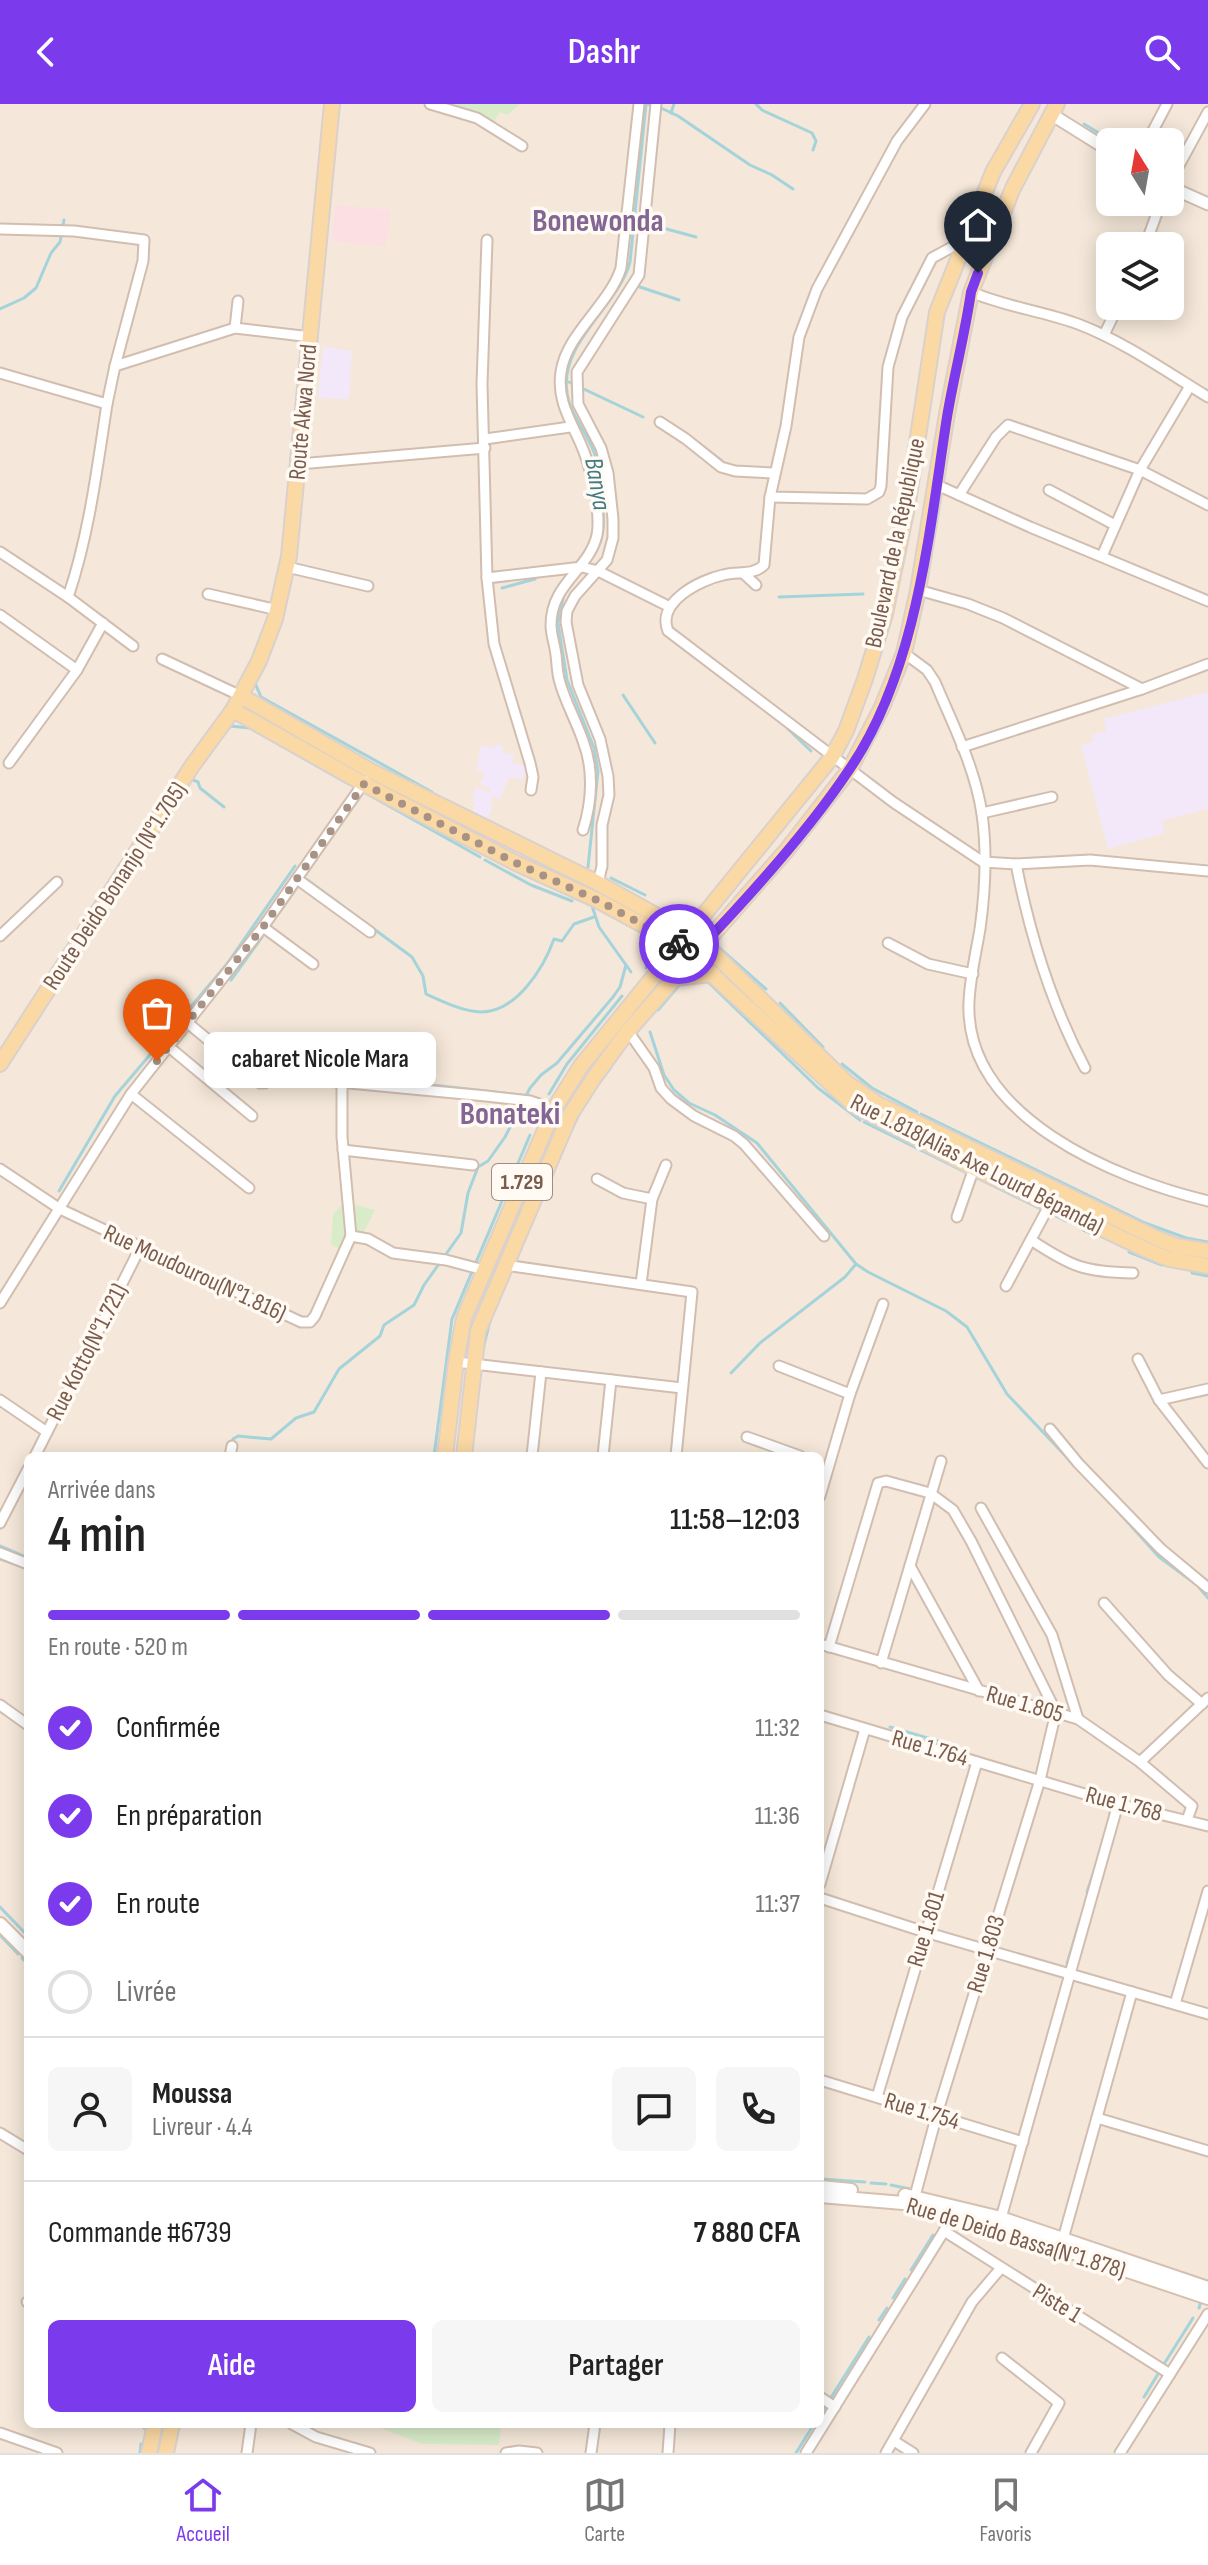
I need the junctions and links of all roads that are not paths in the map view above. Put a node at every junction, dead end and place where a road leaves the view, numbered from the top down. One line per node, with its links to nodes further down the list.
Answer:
1 (332, 104): 24 (main road, Route Akwa Nord)
2 (430, 104): 12 (street)
3 (639, 104): 31 (street)
4 (656, 104): 46 (street)
5 (925, 104): 35 (street)
6 (1032, 104): 8 (street); 18 (main road, Boulevard de la République)
7 (1167, 104): 10 (street)
8 (1054, 109): 11 (street); 19 (main road, Boulevard de la République)
9 (1208, 112): 13 (street)
10 (1154, 128)
11 (1096, 140)
12 (522, 146)
13 (1184, 158)
14 (1184, 192): 15 (street)
15 (1208, 204)
16 (0, 229): 25 (street)
17 (487, 240): 32 (street)
18 (965, 240): 39 (street); 68 (main road, Boulevard de la République)
19 (971, 292): 23 (street); 36 (main road, Boulevard de la République)
20 (238, 301): 22 (street)
21 (1111, 320): 23 (street)
22 (235, 328): 24 (street); 25 (street)
23 (1104, 335): 27 (street)
24 (311, 337): 33 (main road, Route Akwa Nord)
25 (115, 366): 29 (street)
26 (0, 373): 29 (street)
27 (1190, 386): 28 (street); 34 (street)
28 (1208, 397)
29 (107, 404): 53 (street)
30 (660, 422): 35 (street)
31 (570, 427): 32 (street); 45 (street)
32 (485, 444): 33 (street); 48 (street)
33 (299, 464): 44 (main road, Route Akwa Nord)
34 (1140, 470): 38 (street); 40 (street); 41 (street)
35 (774, 473): 39 (street)
36 (937, 485): 38 (street); 51 (main road, Boulevard de la République)
37 (1049, 490): 41 (street)
38 (959, 495): 43 (street)
39 (770, 497): 47 (street)
40 (1208, 505)
41 (1115, 525): 43 (street)
42 (0, 552): 53 (street)
43 (1102, 556): 54 (street)
44 (287, 567): 50 (street); 56 (main road, Route Akwa Nord)
45 (580, 567): 46 (street); 48 (street); 75 (street)
46 (596, 571): 55 (street); 81 (street)
47 (743, 573): 49 (street); 55 (street)
48 (487, 578): 72 (street)
49 (756, 585)
50 (368, 586)
51 (918, 590): 60 (main road, Boulevard de la République); 64 (street)
52 (208, 594): 56 (street)
53 (68, 597): 58 (street)
54 (1208, 601)
55 (670, 607): 68 (street)
56 (278, 610): 65 (main road, Route Akwa Nord)
57 (0, 615): 63 (street)
58 (103, 623): 59 (street); 63 (street)
59 (133, 646)
60 (904, 653): 67 (street); 70 (main road, Boulevard de la République)
61 (162, 659): 65 (street)
62 (1208, 664): 64 (street)
63 (77, 670): 69 (street)
64 (1142, 689): 67 (street)
65 (241, 696): 66 (main road, Route Akwa Nord); 71 (main road, Rue 1.818(Alias Axe Lourd Bépanda))
66 (233, 710): 71 (main road, Rue 1.818(Alias Axe Lourd Bépanda)); 97 (main road, Route Deido Bonanjo (N°1.705))
67 (962, 747): 74 (street)
68 (832, 757): 70 (street); 86 (main road, Boulevard de la République)
69 (9, 763)
70 (850, 769): 76 (street); 88 (main road, Boulevard de la République)
71 (368, 778): 79 (street); 81 (main road, Rue 1.818(Alias Axe Lourd Bépanda)); 84 (main road, Rue 1.818(Alias Axe Lourd Bépanda))
72 (531, 790)
73 (1052, 797): 74 (street)
74 (982, 813): 76 (street)
75 (583, 830)
76 (983, 862): 77 (street); 92 (street)
77 (1016, 864): 78 (street); 98 (street)
78 (1208, 871)
79 (297, 879): 82 (street); 83 (street)
80 (57, 882): 85 (street)
81 (598, 883): 86 (main road, Rue 1.818(Alias Axe Lourd Bépanda))
82 (263, 927): 89 (street); 94 (street)
83 (370, 932)
84 (660, 934): 86 (main road, Rue 1.818(Alias Axe Lourd Bépanda)); 90 (main road)
85 (0, 936)
86 (684, 939): 88 (main road, Rue 1.818(Alias Axe Lourd Bépanda)); 90 (main road, Boulevard de la République / 1.729)
87 (888, 943): 92 (street)
88 (698, 950): 91 (main road, Rue 1.818(Alias Axe Lourd Bépanda)); 93 (main road, Boulevard de la République / 1.729); 119 (main road, Rue 1.818(Alias Axe Lourd Bépanda))
89 (313, 964)
90 (662, 968): 101 (main road, Boulevard de la République / 1.729)
91 (713, 974): 93 (main road); 106 (main road, Rue 1.818(Alias Axe Lourd Bépanda))
92 (973, 974): 111 (street)
93 (674, 978): 95 (main road, Boulevard de la République / 1.729)
94 (189, 1024): 96 (street); 99 (street)
95 (628, 1031): 116 (street); 120 (main road, Boulevard de la République / 1.729)
96 (169, 1047): 100 (street); 102 (street)
97 (0, 1064)
98 (1085, 1068)
99 (342, 1082): 101 (street); 103 (street)
100 (131, 1094): 109 (street); 113 (street)
101 (554, 1109): 122 (main road, Boulevard de la République / 1.729)
102 (252, 1116)
103 (343, 1150): 104 (street); 115 (street)
104 (473, 1165)
105 (666, 1165): 110 (street)
106 (974, 1168): 112 (main road, Rue 1.818(Alias Axe Lourd Bépanda)); 114 (street)
107 (0, 1169): 113 (street, Rue Moudourou(N°1.816))
108 (597, 1179): 110 (street)
109 (249, 1188)
110 (652, 1199): 124 (street)
111 (1208, 1201)
112 (1050, 1204): 117 (street); 121 (main road, Rue 1.818(Alias Axe Lourd Bépanda))
113 (60, 1209): 118 (street, Rue Moudourou(N°1.816)); 126 (street)
114 (957, 1217)
115 (351, 1236): 118 (street, Rue Moudourou(N°1.816)); 122 (street)
116 (824, 1236)
117 (1031, 1240): 123 (street); 125 (street)
118 (140, 1248): 140 (street, Rue Kotto(N°1.721))
119 (1208, 1251)
120 (505, 1265): 124 (street); 130 (main road, Boulevard de la République / 1.729)
121 (1208, 1266)
122 (476, 1267): 129 (main road, Boulevard de la République / 1.729)
123 (1133, 1273)
124 (641, 1284): 134 (street)
125 (1006, 1286)
126 (0, 1303)
127 (883, 1304): 136 (street)
128 (1138, 1359): 138 (street)
129 (456, 1362): 130 (street); 143 (main road, Boulevard de la République / 1.729)
130 (473, 1364): 132 (street); 144 (main road, Boulevard de la République / 1.729)
131 (779, 1366): 136 (street)
132 (541, 1372): 133 (street); 145 (street)
133 (611, 1380): 134 (street); 146 (street)
134 (682, 1388): 147 (street)
135 (1208, 1389): 138 (street)
136 (850, 1394): 151 (street)
137 (0, 1400): 140 (street)
138 (1159, 1400): 150 (street)
139 (1050, 1429): 159 (street)
140 (47, 1432): 142 (street, Rue Kotto(N°1.721))
141 (747, 1437): 148 (street)
142 (37, 1452)
143 (445, 1452)
144 (464, 1452)
145 (532, 1452)
146 (603, 1452)
147 (676, 1452)
148 (789, 1452)
149 (941, 1461): 153 (street)
150 (1208, 1463)
151 (824, 1465)
152 (24, 1477): 155 (street)
153 (930, 1493): 158 (street); 161 (street); 166 (street)
154 (981, 1508): 168 (street)
155 (0, 1523)
156 (0, 1553): 157 (street)
157 (24, 1562)
158 (910, 1566): 162 (street); 163 (street)
159 (1208, 1588)
160 (1104, 1603): 164 (street)
161 (825, 1646): 162 (street, Rue 1.805)
162 (881, 1663): 163 (street, Rue 1.805)
163 (979, 1691): 166 (street, Rue 1.805)
164 (1205, 1701): 172 (street)
165 (0, 1705): 169 (street)
166 (1056, 1712): 168 (street, Rue 1.805); 173 (street, Rue 1.803)
167 (824, 1716): 170 (street, Rue 1.764)
168 (1078, 1719): 172 (street, Rue 1.805)
169 (24, 1722)
170 (865, 1729): 171 (street, Rue 1.764); 177 (street)
171 (977, 1762): 173 (street, Rue 1.764); 181 (street, Rue 1.801)
172 (1140, 1762): 175 (street, Rue 1.805)
173 (1040, 1780): 174 (street, Rue 1.768); 183 (street, Rue 1.803)
174 (1118, 1804): 175 (street, Rue 1.768); 184 (street)
175 (1187, 1820): 176 (street, Rue 1.768)
176 (1208, 1826)
177 (824, 1870)
178 (1208, 1891): 186 (street)
179 (824, 1899): 181 (street)
180 (0, 1924): 182 (main road)
181 (925, 1932): 183 (street); 189 (street, Rue 1.801)
182 (24, 1948)
183 (988, 1949): 184 (street); 190 (street, Rue 1.803)
184 (1072, 1974): 185 (street); 193 (street)
185 (1132, 1992): 186 (street); 191 (street)
186 (1175, 2004): 187 (street)
187 (1208, 2014)
188 (824, 2081): 189 (street, Rue 1.754)
189 (877, 2097): 190 (street, Rue 1.754)
190 (937, 2114): 193 (street, Rue 1.754); 198 (street, Rue 1.803)
191 (1097, 2118): 195 (street); 202 (street)
192 (0, 2133): 194 (street)
193 (1023, 2142): 200 (street)
194 (24, 2148)
195 (1208, 2151)
196 (824, 2187): 198 (main road, Rue de Deido Bassa(N°1.878))
197 (824, 2196): 199 (main road, Rue de Deido Bassa(N°1.878))
198 (915, 2196): 200 (main road, Rue de Deido Bassa(N°1.878))
199 (954, 2215): 201 (street); 205 (main road, Rue de Deido Bassa(N°1.878))
200 (1001, 2218): 202 (main road, Rue de Deido Bassa(N°1.878))
201 (944, 2231): 203 (street, Piste 1); 210 (street)
202 (1063, 2239): 204 (main road, Rue de Deido Bassa(N°1.878))
203 (1001, 2268): 208 (street, Piste 1); 220 (street)
204 (1208, 2288)
205 (1208, 2298)
206 (1208, 2314): 208 (street)
207 (1002, 2358): 233 (street)
208 (1170, 2374): 234 (street)
209 (824, 2400): 210 (street)
210 (835, 2407): 211 (street)
211 (824, 2424)
212 (154, 2428): 222 (main road)
213 (171, 2428): 223 (main road)
214 (250, 2428): 224 (street)
215 (299, 2428): 225 (street)
216 (594, 2428): 228 (street)
217 (670, 2428): 229 (street)
218 (822, 2428): 230 (street)
219 (0, 2433): 221 (street)
220 (894, 2441): 231 (street); 232 (street)
221 (57, 2453)
222 (149, 2453)
223 (166, 2453)
224 (247, 2453)
225 (370, 2453)
226 (506, 2453): 227 (street)
227 (537, 2453)
228 (591, 2453)
229 (668, 2453)
230 (806, 2453)
231 (886, 2453)
232 (913, 2453)
233 (1031, 2453)
234 (1120, 2453)

